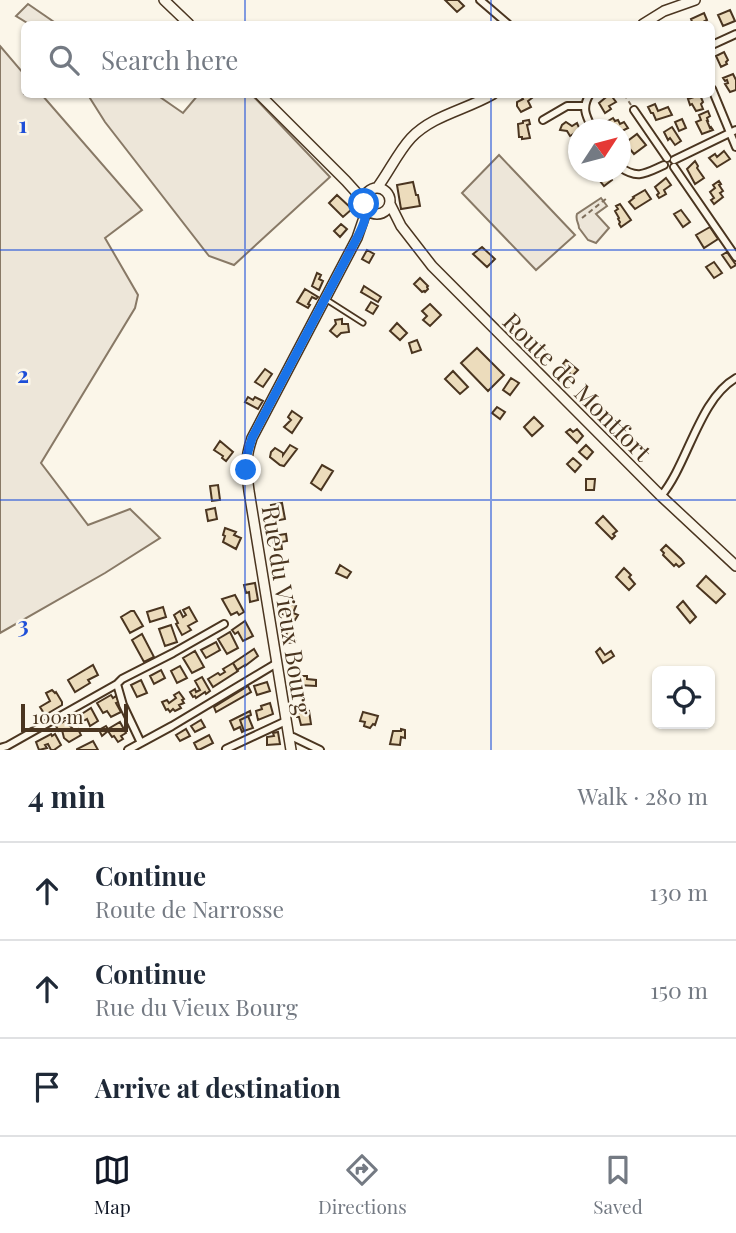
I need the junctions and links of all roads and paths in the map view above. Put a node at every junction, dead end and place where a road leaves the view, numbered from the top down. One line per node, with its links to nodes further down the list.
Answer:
1 (164, 0): 4 (street)
2 (480, 0): 5 (street)
3 (695, 0): 6 (street)
4 (186, 21)
5 (504, 21)
6 (648, 21)
7 (736, 34): 8 (street)
8 (715, 44)
9 (715, 95): 18 (street)
10 (264, 98): 22 (street)
11 (484, 98): 23 (street)
12 (588, 98): 14 (street)
13 (626, 98): 15 (path)
14 (584, 106): 16 (street); 17 (street)
15 (634, 110): 20 (street)
16 (587, 119)
17 (543, 120)
18 (733, 132): 19 (street); 20 (street)
19 (736, 147)
20 (670, 163): 21 (street); 31 (street)
21 (631, 172)
22 (346, 181): 23 (street); 26 (street)
23 (378, 190): 25 (street); 26 (street)
24 (607, 198): 28 (path)
25 (390, 204): 27 (street); 29 (street, Route de Montfort)
26 (365, 205): 27 (street); 30 (street)
27 (380, 214): 29 (street, Route de Montfort); 30 (street)
28 (582, 218)
29 (401, 226): 35 (street, Route de Montfort)
30 (357, 238): 32 (street, Rue du Vieux Bourg)
31 (736, 257)
32 (325, 299): 33 (lane); 38 (street, Rue du Vieux Bourg)
33 (363, 323)
34 (736, 378): 35 (street)
35 (661, 496): 36 (street, Route de Montfort)
36 (736, 566)
37 (224, 624): 39 (street)
38 (277, 663): 40 (street, Rue du Vieux Bourg); 42 (street)
39 (117, 684): 42 (street); 43 (street)
40 (286, 721): 41 (street, Rue du Vieux Bourg); 44 (street)
41 (289, 737): 46 (street, Rue du Vieux Bourg); 47 (street)
42 (141, 743): 45 (street)
43 (0, 748)
44 (226, 749)
45 (128, 750)
46 (291, 750)
47 (320, 750)

